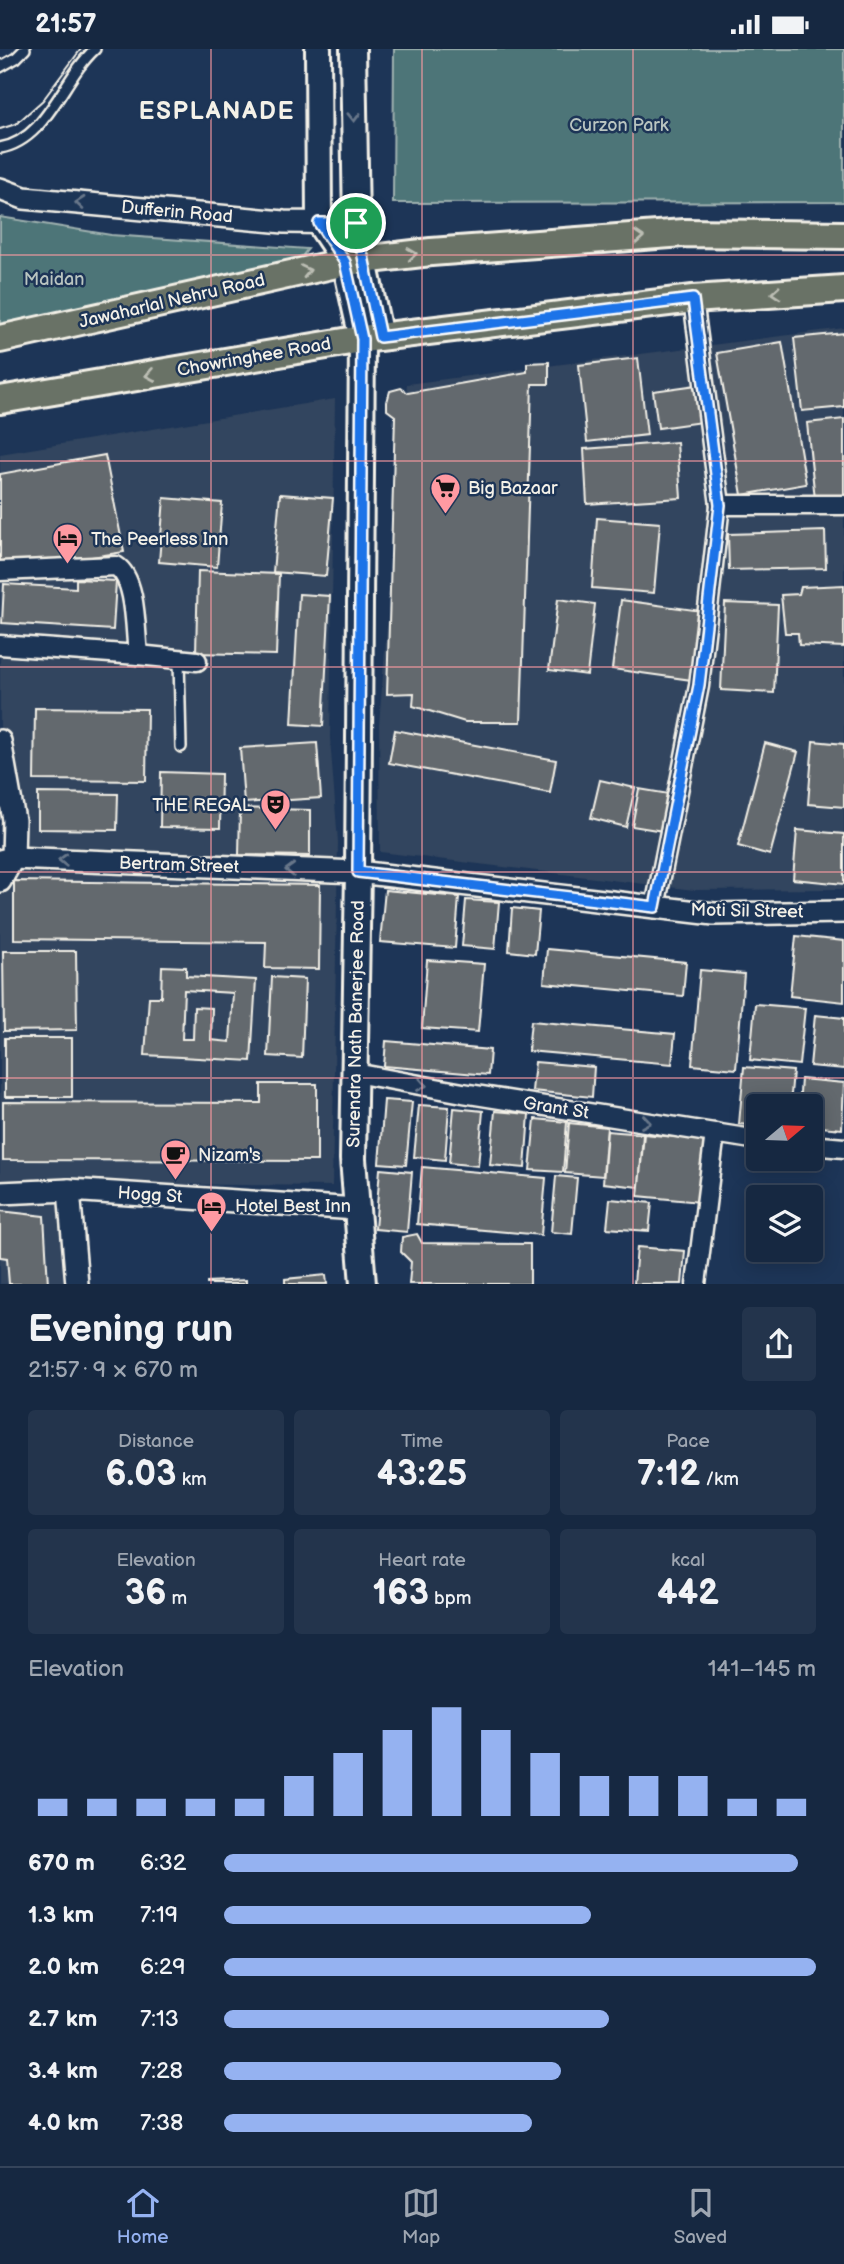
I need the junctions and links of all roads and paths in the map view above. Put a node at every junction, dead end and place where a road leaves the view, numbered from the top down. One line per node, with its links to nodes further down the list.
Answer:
1 (25, 49): 5 (lane)
2 (95, 49): 6 (lane)
3 (318, 49): 8 (main road)
4 (353, 49): 9 (main road, Surendra Nath Banerjee Road, one-way to 9)
5 (0, 67)
6 (0, 148)
7 (0, 189): 8 (street, Dufferin Road, one-way to 7)
8 (319, 223): 9 (street, Dufferin Road); 11 (main road)
9 (356, 223): 11 (main road, Surendra Nath Banerjee Road)
10 (844, 235): 11 (main road, one-way to 10)
11 (355, 261): 14 (main road, Surendra Nath Banerjee Road); 15 (main road, Jawaharlal Nehru Road, one-way to 11)
12 (844, 289): 13 (main road, Chowringhee Road, one-way to 13)
13 (693, 299): 14 (main road, Chowringhee Road); 17 (street)
14 (371, 338): 16 (main road, Chowringhee Road, one-way to 16); 27 (main road, Surendra Nath Banerjee Road)
15 (0, 339)
16 (0, 400)
17 (720, 505): 18 (street); 29 (street)
18 (844, 505)
19 (0, 571): 21 (street)
20 (0, 645): 21 (street)
21 (138, 655): 22 (street)
22 (179, 659): 23 (street); 25 (lane)
23 (197, 661)
24 (0, 741): 26 (street)
25 (181, 747)
26 (7, 859): 27 (street, Bertram Street, one-way to 26); 28 (street)
27 (358, 872): 29 (street, Moti Sil Street); 31 (main road, Surendra Nath Banerjee Road)
28 (0, 881)
29 (655, 907): 30 (street, Moti Sil Street)
30 (844, 912)
31 (355, 1073): 32 (street, Grant St, one-way to 32); 38 (main road, Surendra Nath Banerjee Road)
32 (715, 1133): 33 (street, Grant St); 41 (street)
33 (746, 1138)
34 (823, 1146): 35 (street)
35 (844, 1148)
36 (69, 1190): 37 (street, Hogg St); 38 (street, Hogg St); 39 (street)
37 (0, 1193)
38 (357, 1209): 40 (main road, Surendra Nath Banerjee Road)
39 (77, 1284)
40 (363, 1284)
41 (696, 1284)

